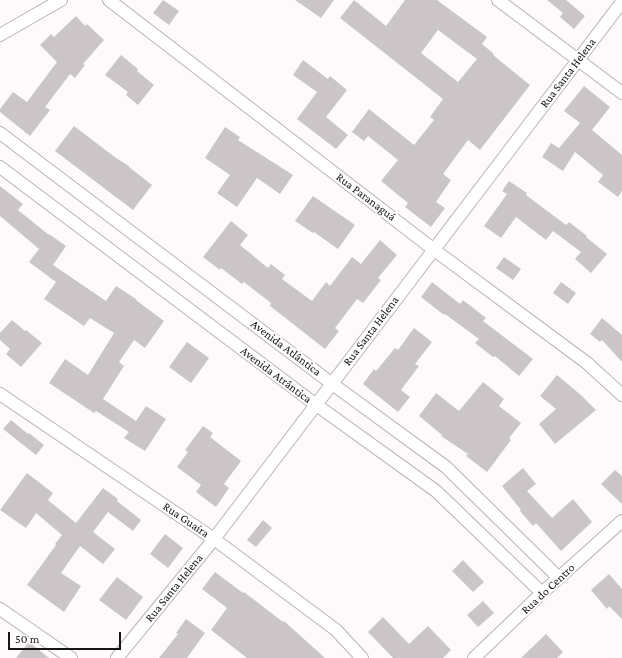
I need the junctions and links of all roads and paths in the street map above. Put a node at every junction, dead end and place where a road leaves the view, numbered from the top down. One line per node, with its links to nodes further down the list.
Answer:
1 (61, 0): 5 (street)
2 (109, 0): 10 (street, Rua Paranaguá)
3 (498, 0): 6 (street)
4 (622, 2): 6 (street, Rua Santa Helena)
5 (0, 35)
6 (578, 59): 7 (street); 10 (street, Rua Santa Helena)
7 (622, 93)
8 (0, 134): 11 (street, Avenida Atlântica)
9 (0, 167): 14 (street, Avenida Atrântica)
10 (434, 249): 11 (street, Rua Santa Helena); 13 (street, Rua Paranaguá)
11 (331, 383): 14 (street, Rua Santa Helena); 17 (street, Avenida Atlântica)
12 (0, 394): 16 (street, Rua Guaíra)
13 (622, 394)
14 (315, 404): 16 (street, Rua Santa Helena); 18 (street, Avenida Atrântica)
15 (622, 521): 17 (street, Rua do Centro)
16 (214, 539): 21 (street, Rua Santa Helena); 22 (street, Rua Guaíra)
17 (559, 578): 18 (street, Rua do Centro)
18 (542, 593): 23 (street, Rua do Centro)
19 (0, 609): 20 (street)
20 (71, 658)
21 (117, 658)
22 (362, 658)
23 (474, 658)

